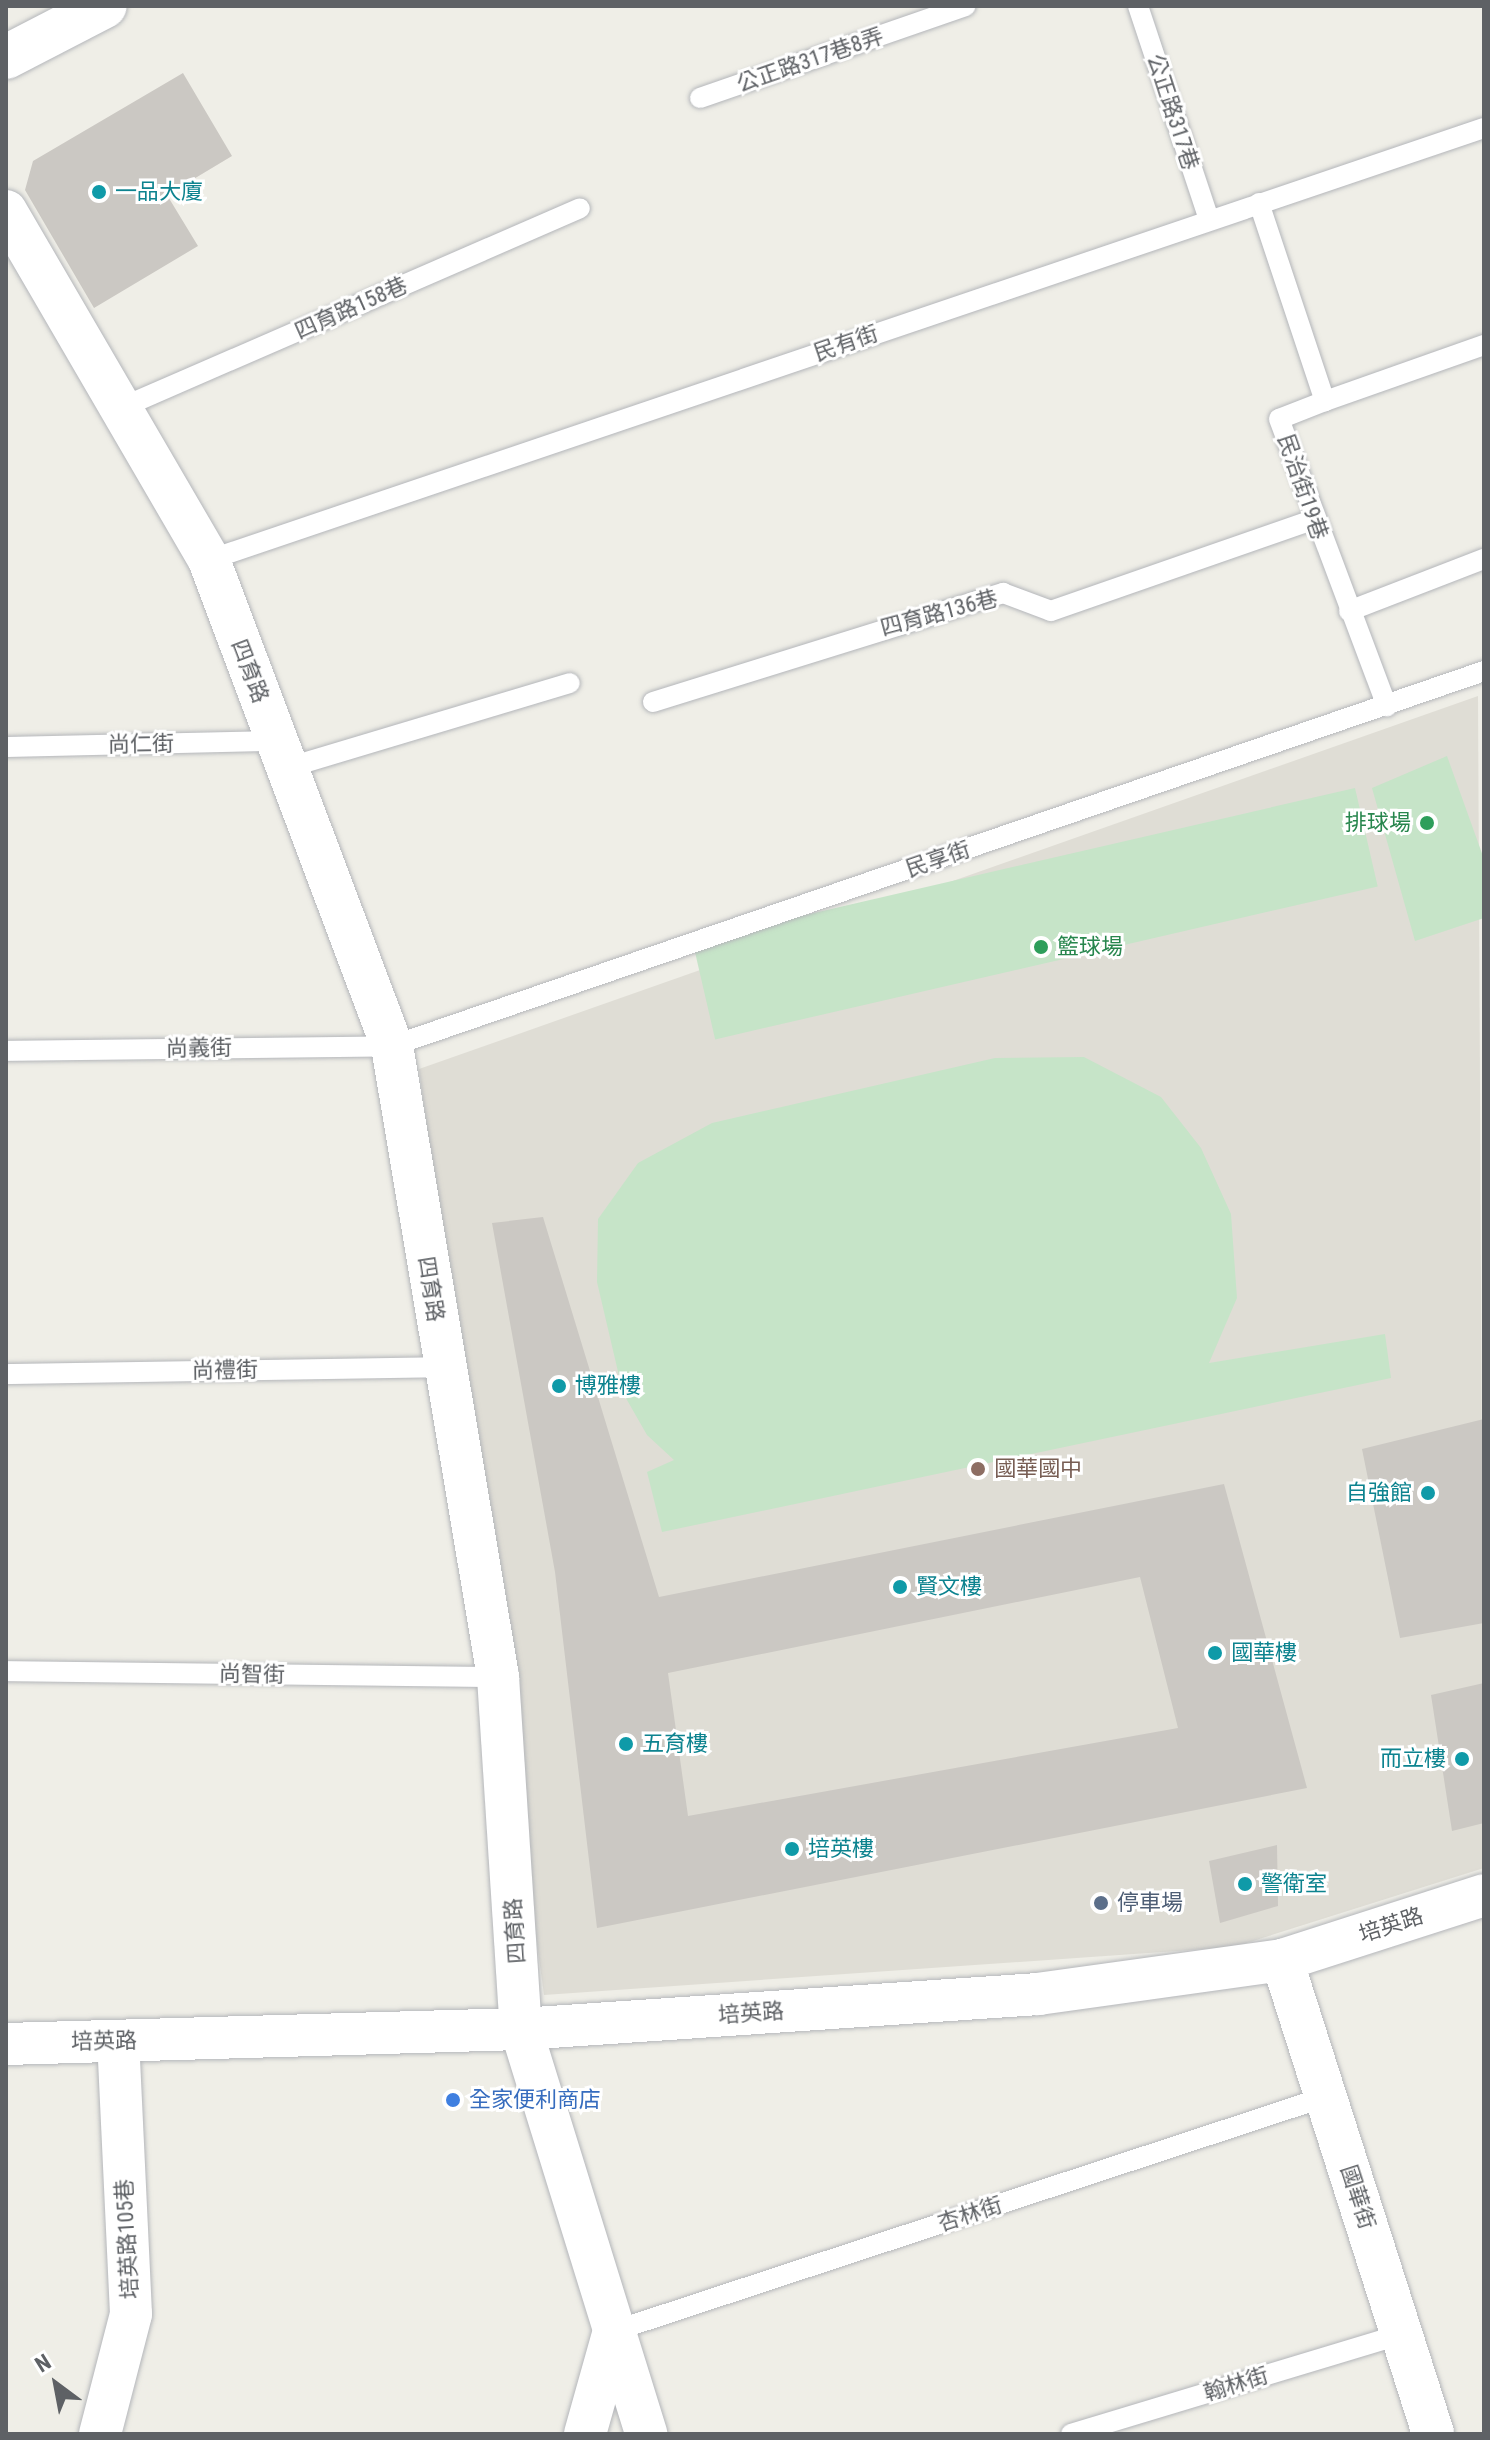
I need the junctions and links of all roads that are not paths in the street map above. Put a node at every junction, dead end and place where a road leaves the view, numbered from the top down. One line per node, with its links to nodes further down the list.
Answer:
1 (105, 6): 4 (street)
2 (965, 6): 5 (lane, 公正路317巷8弄)
3 (1138, 6): 10 (lane, 公正路317巷)
4 (6, 57)
5 (700, 98)
6 (1484, 128): 7 (lane, 民有街)
7 (1259, 203): 10 (lane, 民有街); 12 (lane)
8 (580, 208): 13 (lane, 四育路158巷)
9 (6, 211): 13 (street, 四育路)
10 (1209, 219): 16 (lane, 民有街)
11 (1484, 345): 12 (lane)
12 (1325, 401): 14 (lane, 民治街19巷)
13 (123, 407): 16 (street, 四育路)
14 (1313, 520): 17 (lane, 民治街19巷); 20 (lane, 四育路136巷)
15 (1484, 559): 17 (lane)
16 (209, 560): 23 (street, 四育路)
17 (1349, 611): 21 (lane, 民治街19巷)
18 (1484, 671): 21 (lane, 民享街)
19 (570, 683): 23 (lane)
20 (653, 702)
21 (1387, 706): 24 (lane, 民享街)
22 (6, 747): 23 (lane, 尚仁街)
23 (283, 754): 24 (street, 四育路)
24 (392, 1046): 25 (lane, 尚義街); 26 (street, 四育路)
25 (6, 1051)
26 (444, 1367): 27 (lane, 尚禮街); 29 (street, 四育路)
27 (6, 1374)
28 (6, 1671): 29 (lane, 尚智街)
29 (498, 1677): 32 (street, 四育路)
30 (1484, 1895): 31 (street, 培英路)
31 (1282, 1960): 32 (street, 培英路); 35 (street, 國華街)
32 (521, 2029): 33 (street, 培英路); 36 (street, 四育路)
33 (118, 2041): 34 (street, 培英路); 38 (street, 培英路105巷)
34 (6, 2044)
35 (1325, 2097): 36 (lane, 杏林街); 37 (street, 國華街)
36 (614, 2331): 39 (street); 40 (street, 四育路)
37 (1402, 2334): 41 (lane, 翰林街); 42 (street, 國華街)
38 (100, 2434)
39 (585, 2434)
40 (646, 2434)
41 (1071, 2434)
42 (1433, 2434)

